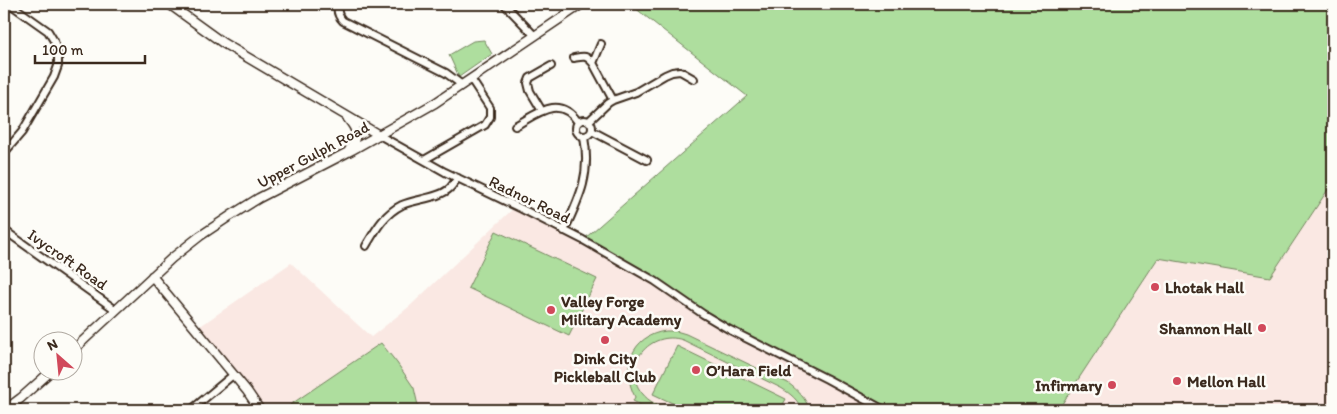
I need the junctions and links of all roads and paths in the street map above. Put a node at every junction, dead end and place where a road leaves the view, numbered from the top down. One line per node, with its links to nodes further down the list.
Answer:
1 (10, 4): 24 (street)
2 (169, 4): 16 (street, Radnor Road)
3 (339, 4): 13 (street)
4 (504, 4): 6 (street)
5 (582, 4): 6 (street, Upper Gulph Road)
6 (534, 35): 11 (street, Upper Gulph Road)
7 (601, 44): 9 (street)
8 (574, 58): 9 (street)
9 (593, 63): 14 (street)
10 (550, 66): 15 (street)
11 (471, 79): 13 (street, Upper Gulph Road); 25 (street)
12 (694, 79): 14 (street)
13 (462, 85): 21 (street, Upper Gulph Road)
14 (613, 100): 17 (street)
15 (542, 111): 18 (street); 19 (street)
16 (343, 114): 21 (street, Radnor Road); 23 (street)
17 (589, 121): 18 (street); 20 (street)
18 (578, 122): 22 (street)
19 (515, 126)
20 (592, 131): 22 (street); 26 (street)
21 (379, 135): 23 (street, Upper Gulph Road); 25 (street, Radnor Road)
22 (584, 137): 29 (street)
23 (348, 152): 31 (street, Upper Gulph Road)
24 (4, 153)
25 (424, 160): 27 (street, Radnor Road)
26 (647, 160)
27 (458, 178): 29 (street, Radnor Road); 30 (street)
28 (4, 230): 32 (street, Ivycroft Road)
29 (564, 231): 39 (street, Radnor Road)
30 (366, 246)
31 (152, 276): 32 (street, Upper Gulph Road); 34 (street)
32 (116, 310): 33 (street, Upper Gulph Road)
33 (82, 342)
34 (233, 375): 37 (street); 38 (street)
35 (39, 382): 36 (street)
36 (10, 409)
37 (191, 410)
38 (260, 410)
39 (884, 410)

